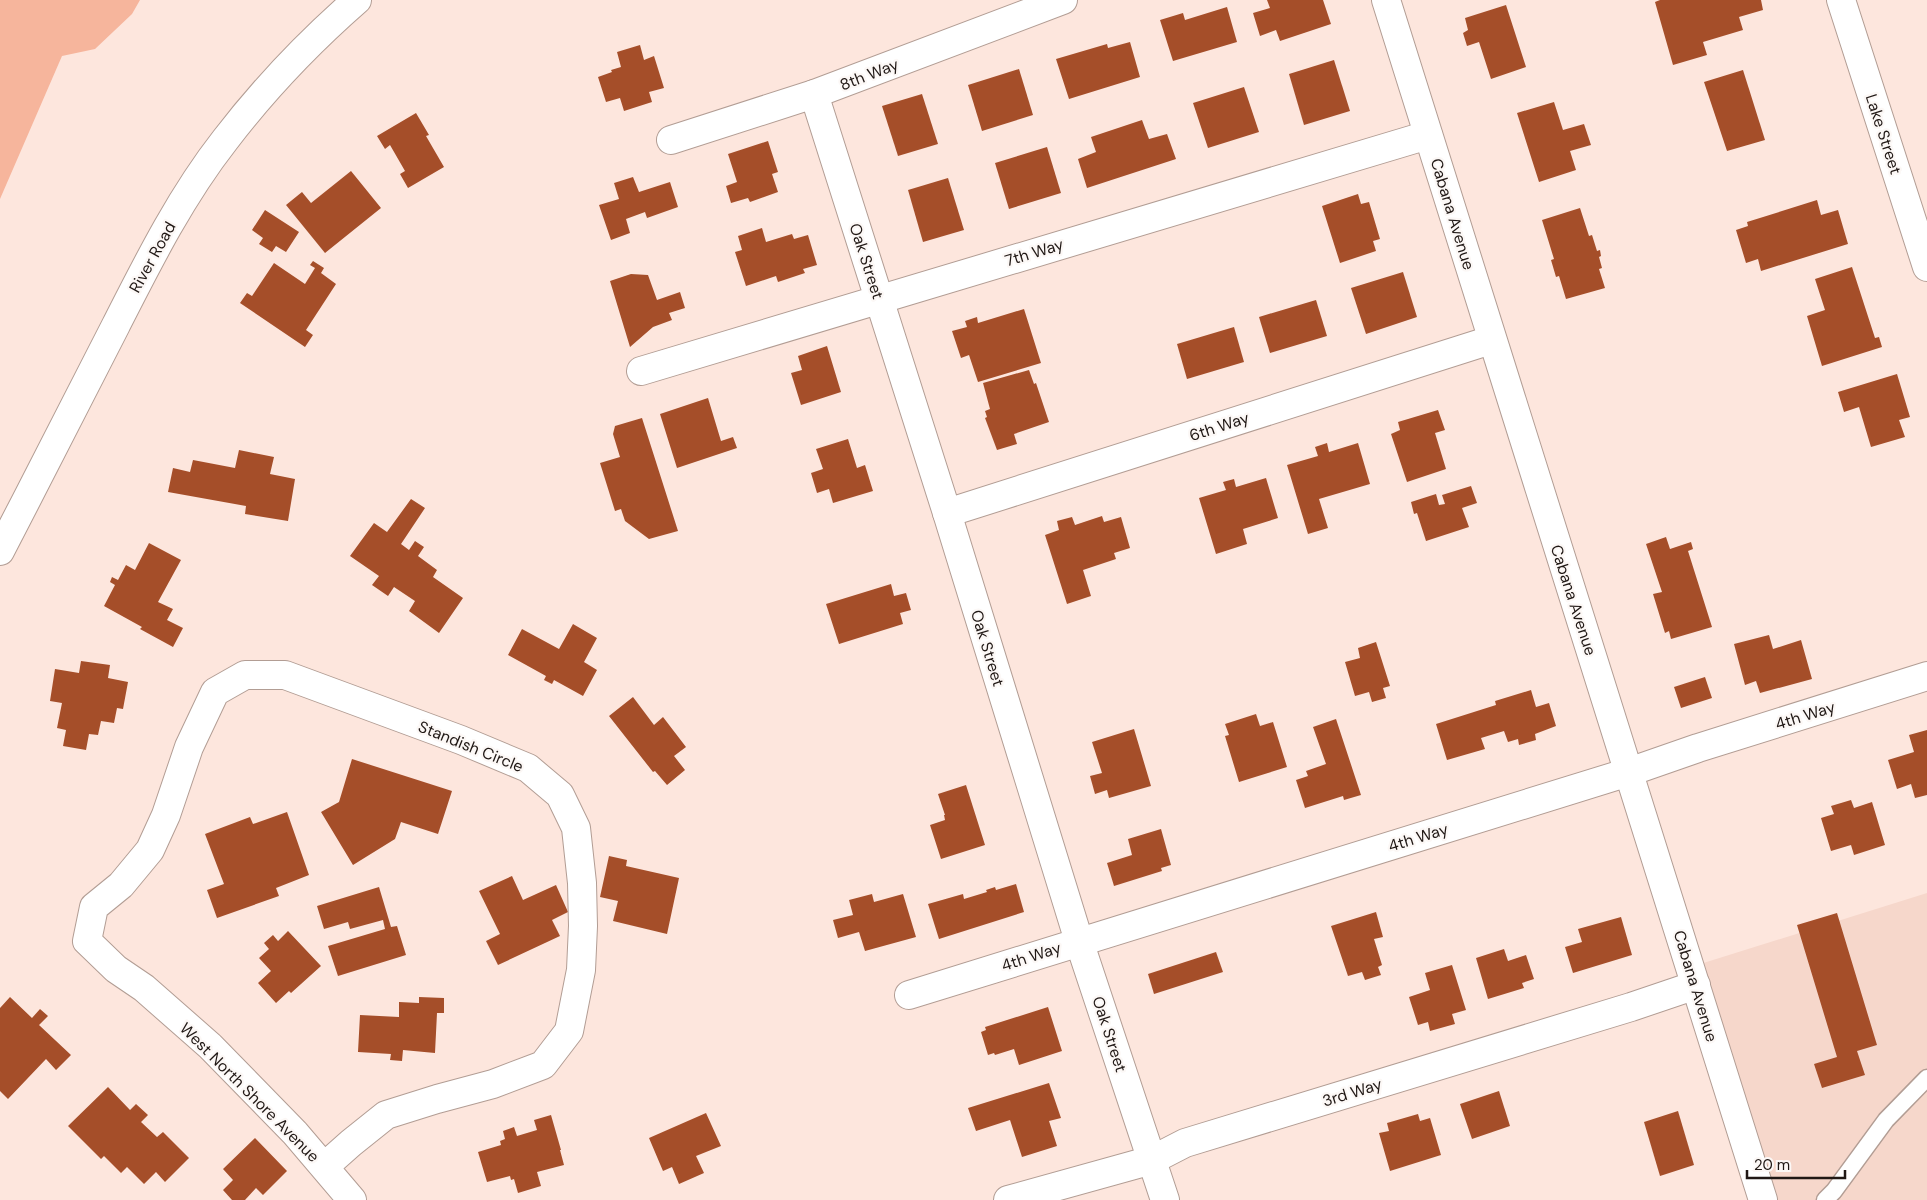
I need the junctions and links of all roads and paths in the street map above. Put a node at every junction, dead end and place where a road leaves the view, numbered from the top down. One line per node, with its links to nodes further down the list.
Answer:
1 (357, 0): 13 (street, River Road)
2 (1063, 0): 5 (street, 8th Way)
3 (1386, 0): 6 (street, Cabana Avenue)
4 (1841, 0): 8 (street, Lake Street)
5 (814, 94): 7 (street, 8th Way); 9 (street, Oak Street)
6 (1428, 134): 9 (street, 7th Way); 10 (street, Cabana Avenue)
7 (671, 140)
8 (1927, 268)
9 (880, 301): 11 (street, 7th Way); 12 (street, Oak Street)
10 (1491, 340): 12 (street, 6th Way); 15 (street, Cabana Avenue)
11 (641, 371)
12 (947, 513): 16 (street, Oak Street)
13 (1, 548)
14 (1927, 676): 15 (street, 4th Way)
15 (1629, 772): 16 (street, 4th Way); 17 (street, Cabana Avenue)
16 (1079, 941): 19 (street, 4th Way); 21 (street, Oak Street)
17 (1696, 985): 21 (street, 3rd Way); 26 (street, Cabana Avenue)
18 (144, 988): 22 (street, West North Shore Avenue); 22 (street, Standish Circle)
19 (909, 995)
20 (1927, 1078): 27 (lane)
21 (1152, 1160): 24 (street, 3rd Way); 25 (street, Oak Street)
22 (324, 1168): 23 (street, West North Shore Avenue)
23 (352, 1200)
24 (1008, 1200)
25 (1165, 1200)
26 (1763, 1200)
27 (1825, 1200)

